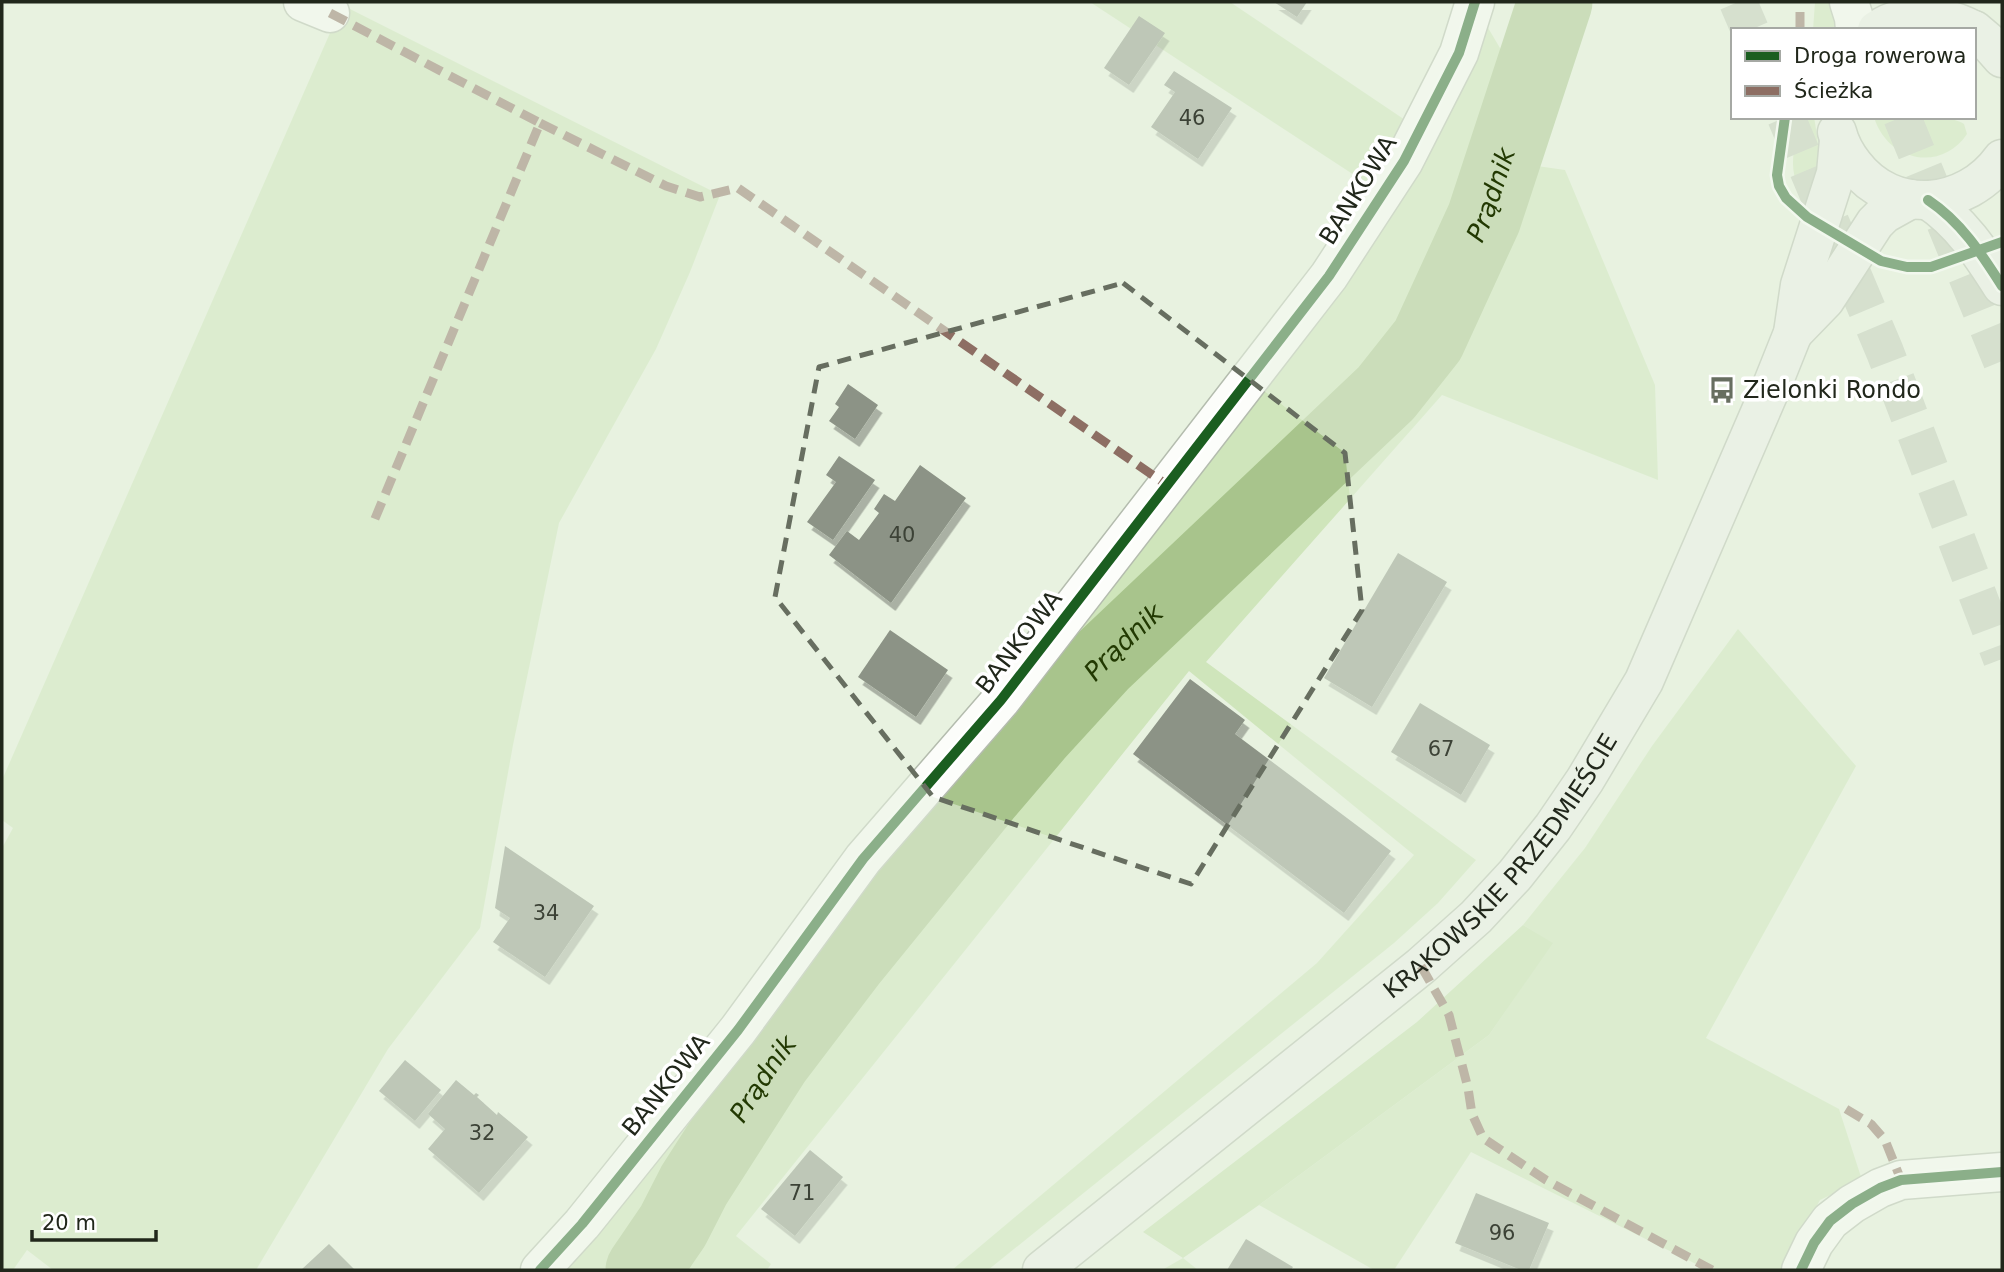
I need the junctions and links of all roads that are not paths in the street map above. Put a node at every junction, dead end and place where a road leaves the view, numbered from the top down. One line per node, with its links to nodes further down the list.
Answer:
1 (1475, 2): 15 (street, BANKOWA)
2 (1849, 2): 4 (street)
3 (1951, 16): 5 (main road); 6 (main road)
4 (1855, 28)
5 (1881, 28)
6 (1968, 28)
7 (1976, 33): 8 (main road)
8 (2002, 58)
9 (1836, 129): 11 (main road); 13 (main road, KRAKOWSKIE PRZEDMIEŚCIE)
10 (2002, 159): 11 (main road, KRAKOWSKIE PRZEDMIEŚCIE)
11 (1919, 200): 12 (main road); 13 (main road, KRAKOWSKIE PRZEDMIEŚCIE)
12 (2002, 286)
13 (1793, 333): 16 (main road, KRAKOWSKIE PRZEDMIEŚCIE)
14 (2002, 1172): 17 (street)
15 (540, 1270)
16 (1042, 1270)
17 (1801, 1270)

